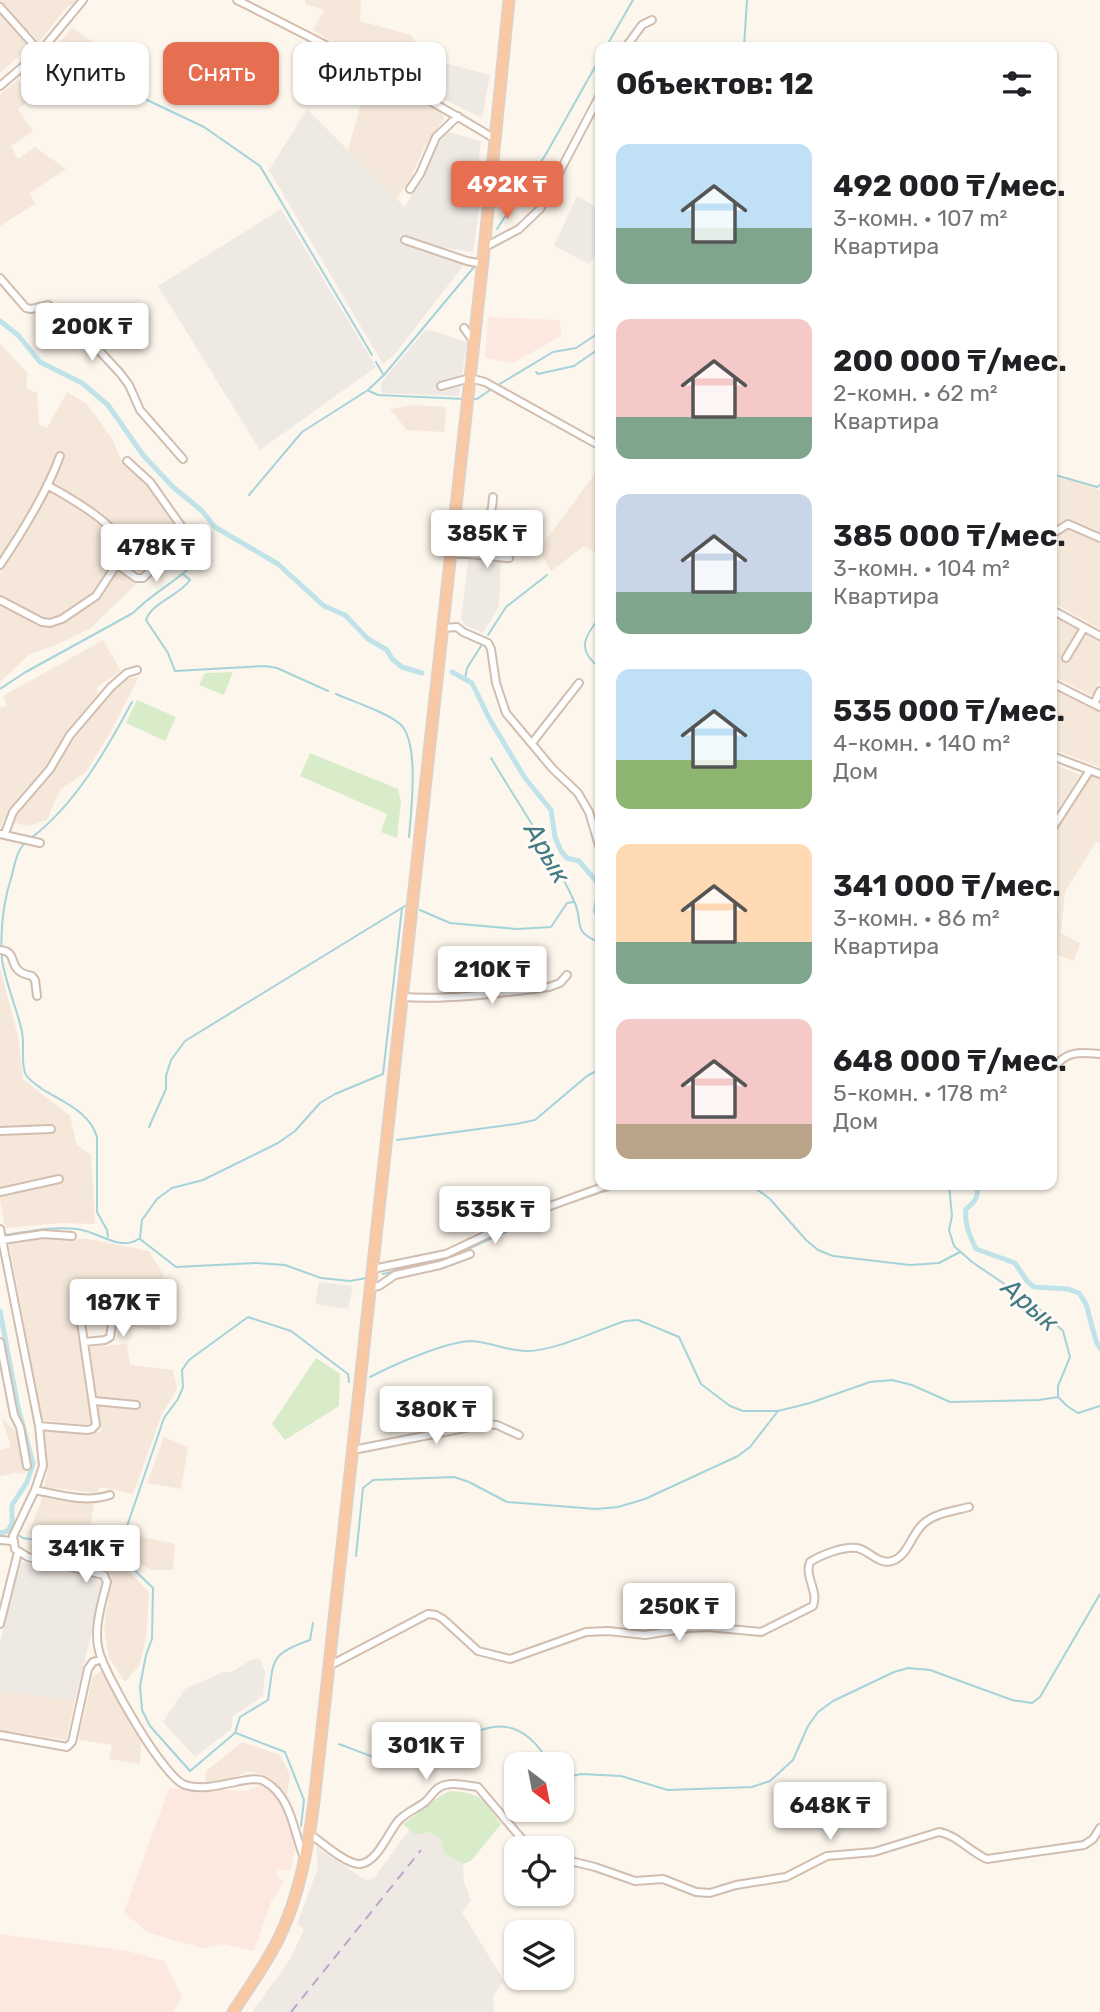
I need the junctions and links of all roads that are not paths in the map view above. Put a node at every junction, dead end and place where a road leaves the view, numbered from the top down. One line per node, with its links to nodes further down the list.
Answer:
1 (83, 0): 7 (street)
2 (237, 0): 12 (street)
3 (509, 0): 13 (highway)
4 (0, 7): 6 (street)
5 (652, 20): 8 (street)
6 (31, 42)
7 (48, 42)
8 (630, 42)
9 (21, 68): 10 (street)
10 (0, 86)
11 (595, 104): 16 (street)
12 (458, 116): 13 (street); 14 (street)
13 (495, 139): 16 (highway)
14 (410, 188)
15 (405, 240): 17 (street)
16 (485, 247): 18 (highway)
17 (467, 261): 18 (street); 19 (street)
18 (483, 264): 22 (highway)
19 (460, 266)
20 (0, 278): 27 (street)
21 (464, 328): 22 (street)
22 (474, 342): 23 (highway)
23 (470, 378): 24 (street); 25 (street); 34 (highway)
24 (441, 386)
25 (595, 443)
26 (60, 456): 29 (street)
27 (183, 459)
28 (127, 461): 36 (street)
29 (47, 485): 36 (street); 37 (street)
30 (493, 497): 33 (street)
31 (1057, 531): 32 (street)
32 (1100, 538)
33 (471, 552): 34 (street); 35 (street)
34 (451, 554): 40 (highway)
35 (509, 558)
36 (117, 564): 38 (street)
37 (0, 565)
38 (0, 600)
39 (1057, 613): 41 (street)
40 (443, 628): 49 (street); 62 (highway)
41 (1084, 628): 42 (street); 43 (street)
42 (1100, 636)
43 (1066, 658)
44 (137, 670): 57 (street)
45 (579, 683): 49 (street)
46 (1057, 685): 48 (street)
47 (1100, 691): 48 (street)
48 (1097, 705)
49 (531, 743): 56 (street)
50 (1057, 758): 51 (street)
51 (1060, 759): 52 (street); 53 (street)
52 (1057, 760)
53 (1090, 770): 54 (street); 55 (street)
54 (1100, 774)
55 (1057, 821)
56 (595, 830)
57 (2, 834): 58 (street)
58 (40, 843)
59 (0, 950): 61 (street)
60 (567, 975): 62 (street)
61 (37, 996)
62 (403, 997): 74 (highway)
63 (1100, 1054): 64 (street)
64 (1058, 1063)
65 (51, 1129): 66 (street)
66 (0, 1131)
67 (59, 1180): 69 (street)
68 (595, 1190): 74 (street)
69 (0, 1192)
70 (0, 1230): 72 (street)
71 (72, 1236): 72 (street)
72 (2, 1240): 82 (street)
73 (470, 1254): 75 (street)
74 (373, 1269): 75 (highway)
75 (371, 1287): 84 (highway)
76 (76, 1288): 79 (street)
77 (117, 1292): 79 (street)
78 (0, 1342): 85 (street)
79 (85, 1342): 80 (street)
80 (94, 1401): 81 (street); 82 (street)
81 (136, 1405)
82 (39, 1426): 86 (street)
83 (519, 1435): 84 (street)
84 (353, 1450): 94 (highway)
85 (27, 1466)
86 (35, 1490): 87 (street); 90 (street)
87 (110, 1495)
88 (969, 1507): 94 (street)
89 (0, 1540): 90 (street)
90 (12, 1541): 91 (street)
91 (18, 1552): 92 (street); 93 (street)
92 (0, 1624)
93 (103, 1659): 95 (street); 99 (street)
94 (329, 1665): 97 (highway)
95 (0, 1735)
96 (1100, 1828): 100 (street)
97 (310, 1834): 98 (street); 99 (highway)
98 (518, 1836)
99 (304, 1857): 101 (highway)
100 (574, 1862)
101 (233, 2012)

